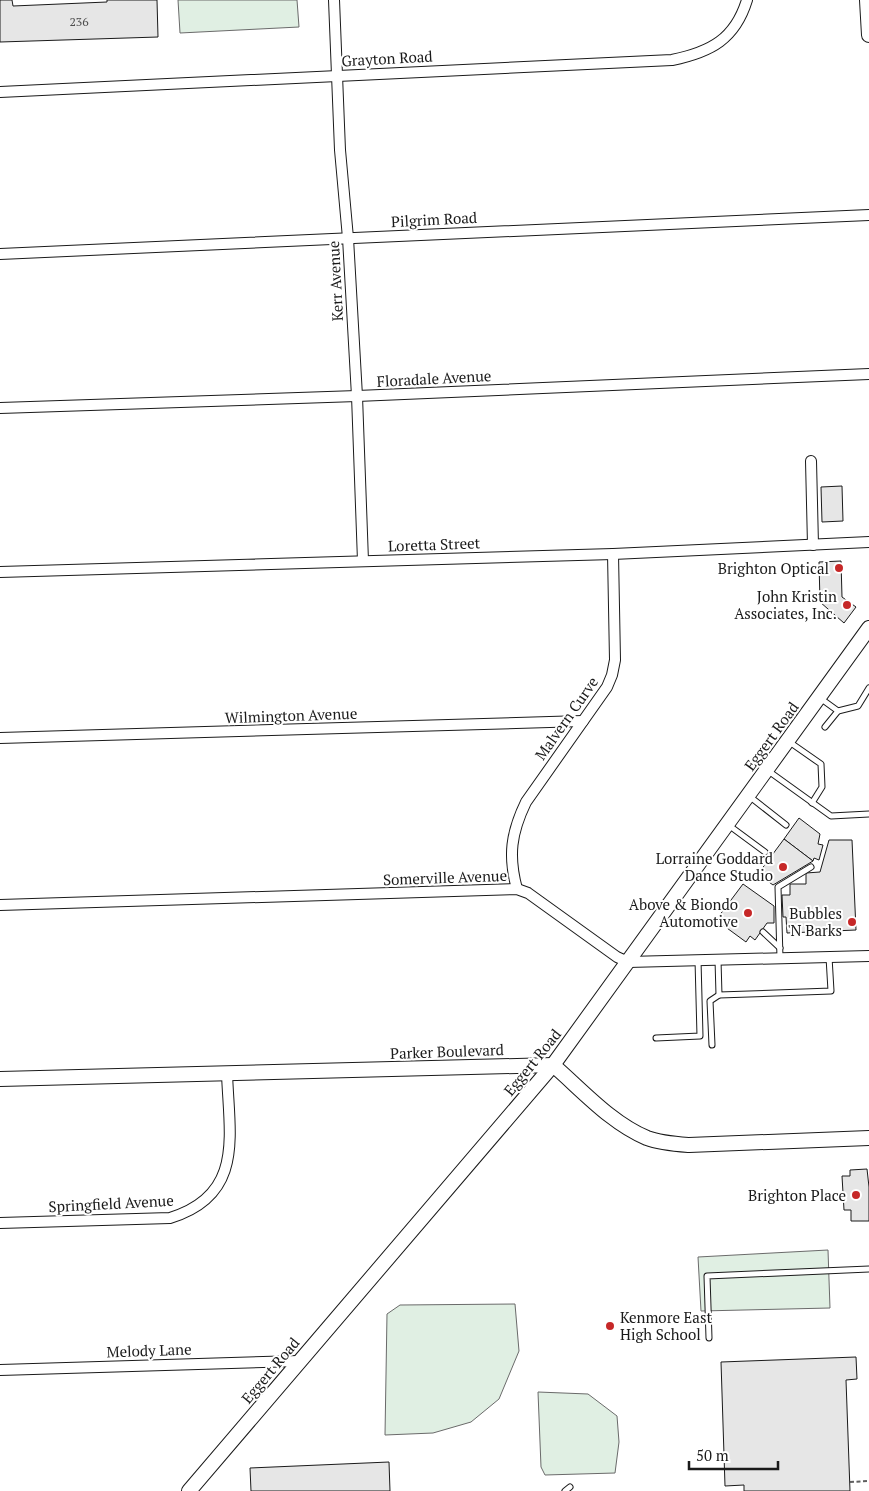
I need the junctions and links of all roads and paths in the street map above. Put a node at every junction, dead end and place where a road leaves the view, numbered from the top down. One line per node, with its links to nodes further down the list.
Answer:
1 (334, 0): 5 (street, Kerr Avenue)
2 (747, 0): 5 (street, Grayton Road)
3 (867, 0): 4 (street)
4 (869, 35)
5 (337, 76): 6 (street, Grayton Road); 8 (street, Kerr Avenue)
6 (0, 92)
7 (869, 215): 8 (street, Pilgrim Road)
8 (348, 238): 9 (street, Pilgrim Road); 11 (street, Kerr Avenue)
9 (0, 254)
10 (869, 374): 11 (street, Floradale Avenue)
11 (357, 396): 12 (street, Floradale Avenue); 17 (street, Kerr Avenue)
12 (0, 408)
13 (811, 460): 15 (street)
14 (869, 542): 15 (street, Loretta Street)
15 (813, 544): 16 (street, Loretta Street)
16 (614, 554): 17 (street, Loretta Street); 23 (street, Malvern Curve)
17 (363, 561): 18 (street, Loretta Street)
18 (0, 572)
19 (869, 628): 21 (street, Eggert Road)
20 (869, 688): 22 (lane)
21 (819, 697): 22 (lane); 26 (street, Eggert Road)
22 (838, 711): 24 (lane)
23 (583, 721): 25 (street, Wilmington Avenue); 35 (street, Malvern Curve)
24 (825, 727)
25 (0, 738)
26 (788, 740): 27 (street, Eggert Road); 29 (lane)
27 (767, 770): 28 (street, Eggert Road); 29 (lane)
28 (748, 795): 31 (street, Eggert Road); 32 (lane)
29 (812, 803): 30 (lane)
30 (869, 814)
31 (727, 824): 33 (lane); 43 (street, Eggert Road)
32 (786, 825)
33 (765, 852)
34 (811, 867): 38 (lane)
35 (516, 889): 36 (street, Somerville Avenue); 43 (street, Somerville Avenue)
36 (0, 905)
37 (763, 932): 38 (lane)
38 (780, 953): 40 (street); 42 (street)
39 (869, 956): 40 (street)
40 (829, 957): 44 (lane)
41 (698, 960): 42 (street); 43 (street); 45 (lane)
42 (718, 960): 44 (lane)
43 (628, 962): 47 (street, Eggert Road)
44 (719, 995): 46 (lane)
45 (656, 1038)
46 (712, 1044)
47 (553, 1065): 48 (street, Parker Boulevard); 50 (street); 54 (street, Eggert Road)
48 (227, 1073): 49 (street, Parker Boulevard); 51 (street, Springfield Avenue)
49 (0, 1079)
50 (869, 1138)
51 (0, 1223)
52 (869, 1269): 53 (lane)
53 (709, 1338)
54 (300, 1361): 55 (street, Melody Lane); 58 (street, Eggert Road)
55 (0, 1370)
56 (869, 1481): 57 (path)
57 (850, 1482)
58 (189, 1491)

